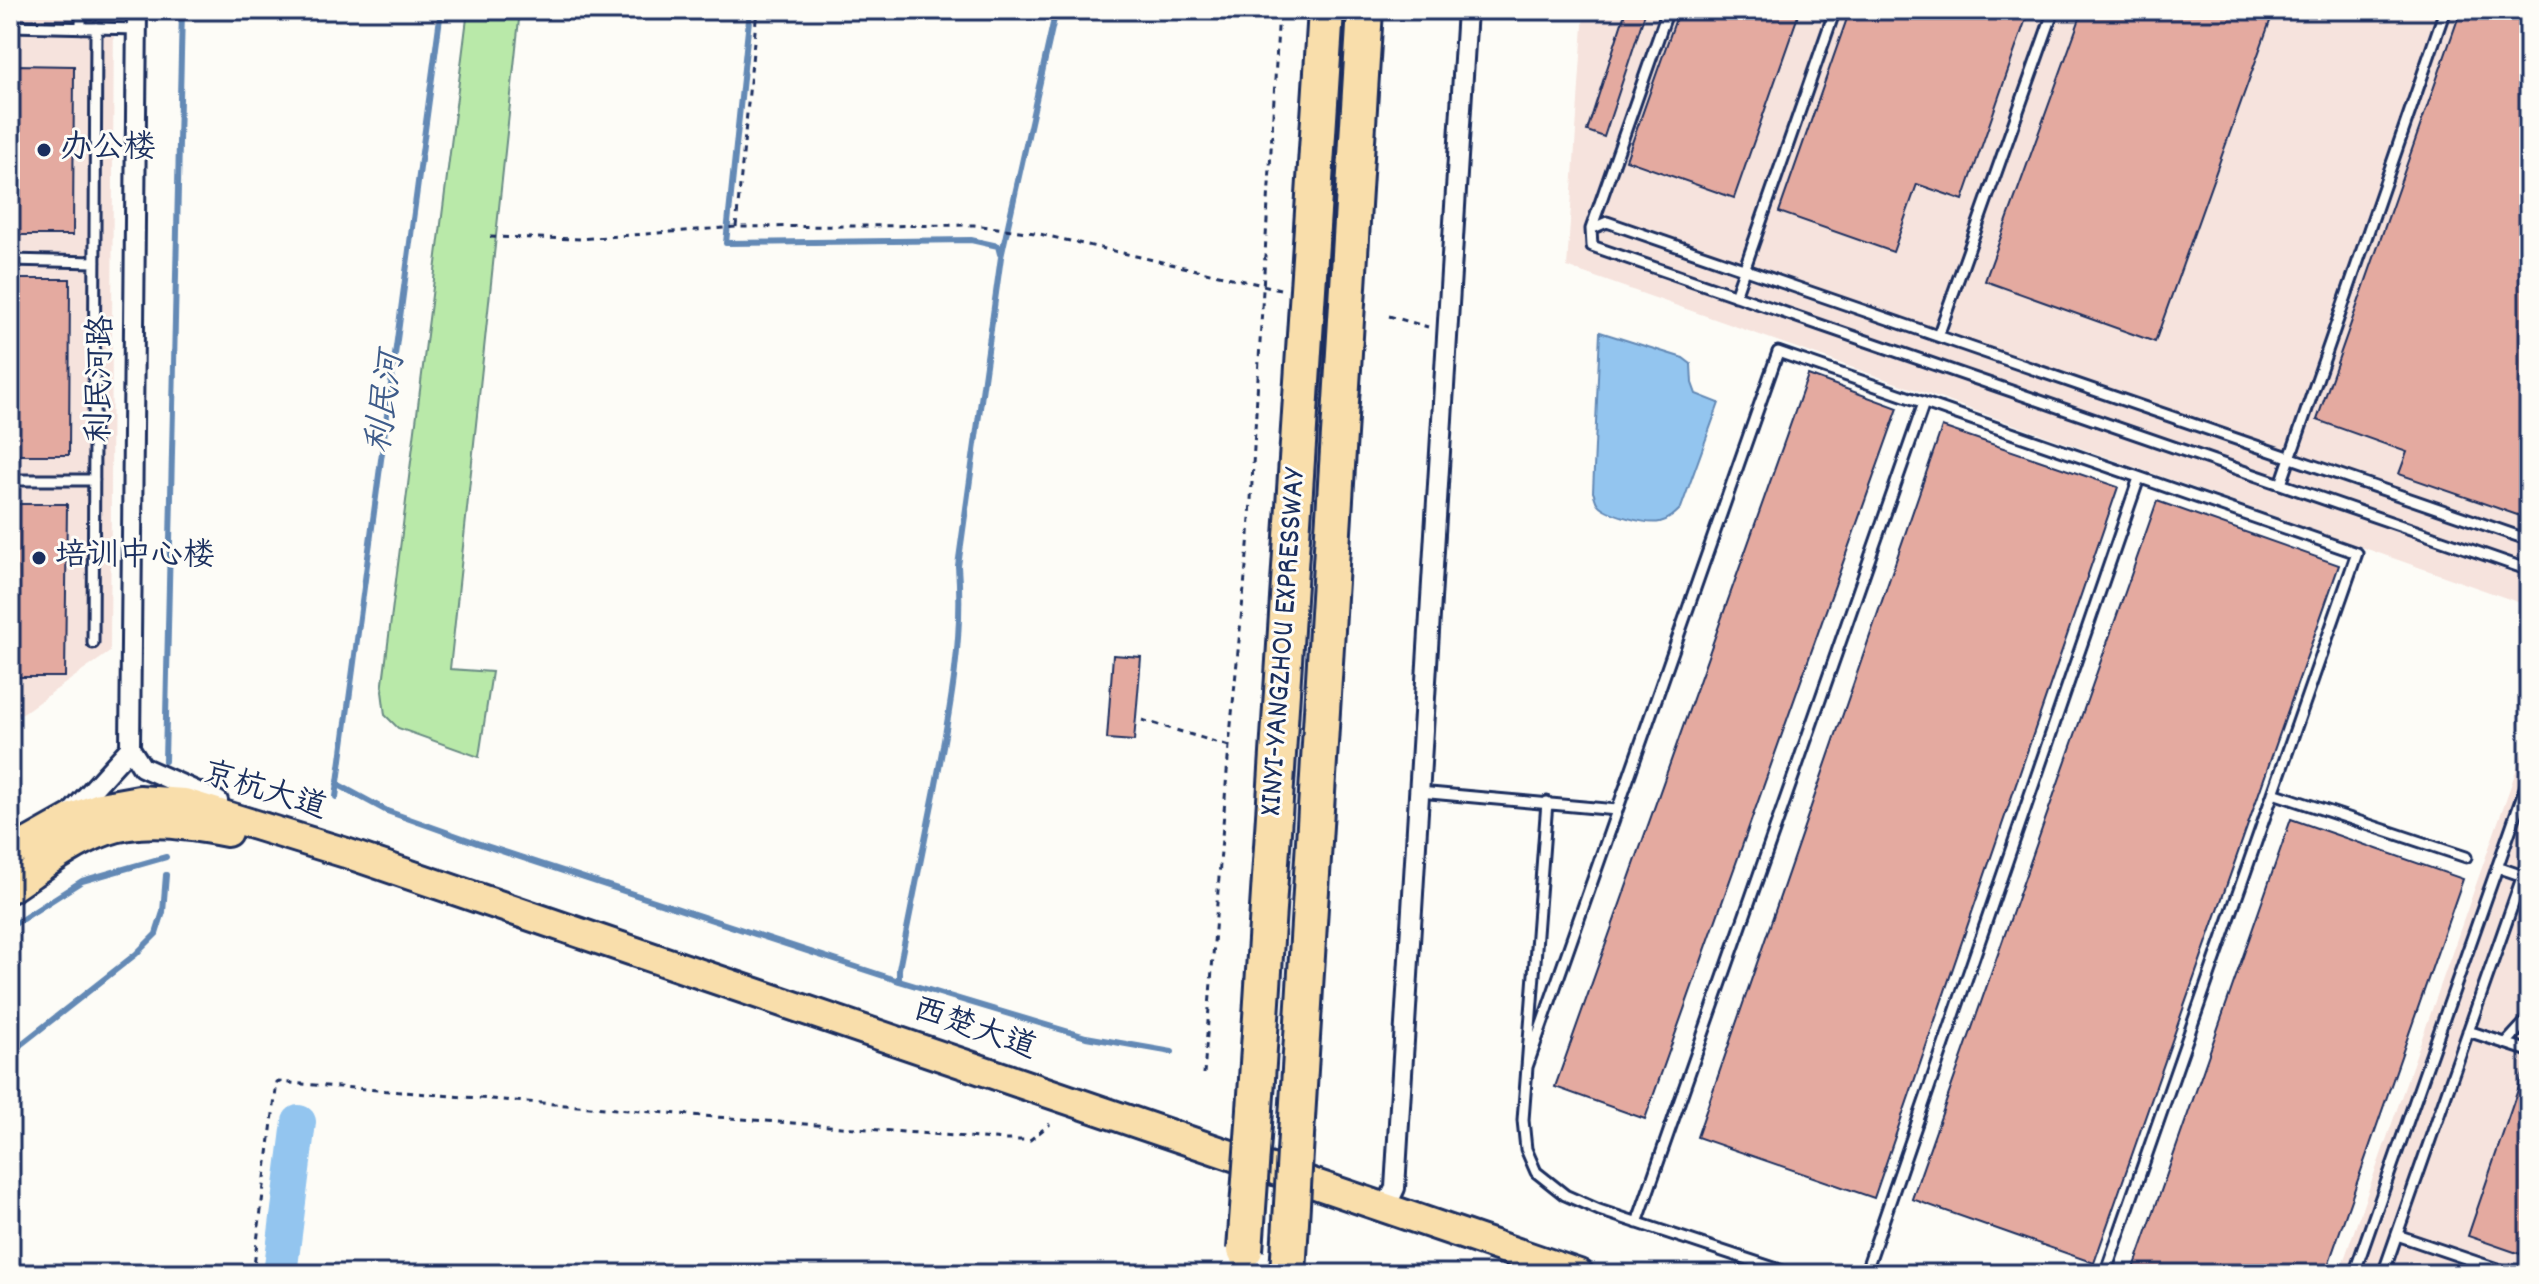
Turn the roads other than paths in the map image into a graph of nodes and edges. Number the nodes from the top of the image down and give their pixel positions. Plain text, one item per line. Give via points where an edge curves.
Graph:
1 (81, 10) edge
2 (1326, 10) edge
3 (1365, 10) edge
4 (1467, 10) edge
5 (1668, 10) edge
6 (1835, 10) edge
7 (2054, 10) edge
8 (2445, 10) edge
9 (137, 19) edge
10 (10, 26) edge
11 (81, 28) junction
12 (96, 28) junction
13 (1591, 229) junction
14 (10, 260) edge
15 (95, 262) junction
16 (1743, 269) junction
17 (1735, 296) junction
18 (1938, 336) junction
19 (1924, 403) junction
20 (2290, 458) junction
21 (2139, 478) junction
22 (10, 480) edge
23 (94, 480) junction
24 (2281, 484) junction
25 (2529, 540) edge
26 (2529, 570) edge
27 (93, 643) dead end
28 (130, 748) junction
29 (2529, 777) edge
30 (1419, 792) junction
31 (2273, 793) junction
32 (1547, 802) junction
33 (1617, 810) junction
34 (59, 825) junction
35 (10, 853) edge
36 (346, 853) junction
37 (2466, 857) dead end
38 (2529, 858) edge
39 (2497, 867) junction
40 (2526, 877) edge
41 (10, 888) edge
42 (2529, 1018) edge
43 (2468, 1031) junction
44 (2506, 1043) junction
45 (2526, 1050) dead end
46 (1527, 1067) junction
47 (1386, 1207) junction
48 (1637, 1223) junction
49 (2397, 1235) junction
50 (1245, 1262) edge
51 (1288, 1274) edge
52 (1579, 1274) edge
53 (1792, 1274) edge
54 (1865, 1274) edge
55 (2105, 1274) edge
56 (2354, 1274) edge
57 (2383, 1274) edge
58 (2512, 1274) edge

1 - 11 lane
2 - 50 highway, XINYI-YANGZHOU EXPRESSWAY, bridge
3 - 51 highway, XINYI-YANGZHOU EXPRESSWAY, bridge
4 - 30 street
5 - 13 lane
6 - 16 lane
7 - 18 lane
8 - 20 lane
9 - 12 lane
9 - 28 street, 利民河路
10 - 11 lane
11 - 12 lane
12 - 15 lane
13 - 16 lane via 1607,222
13 - 17 lane via 1592,246
14 - 15 lane
15 - 23 lane
16 - 17 lane
16 - 18 lane
17 - 24 lane
18 - 20 lane
19 - 21 lane
19 - 33 lane via 1778,352
19 - 48 lane
20 - 24 lane
20 - 25 lane
21 - 31 lane via 2357,553
21 - 54 lane
22 - 23 lane
23 - 27 lane
24 - 26 lane
28 - 34 street
28 - 36 street via 142,767 156,774
29 - 39 lane
30 - 32 lane
30 - 47 street via 1395,1188
31 - 37 lane
31 - 55 lane
32 - 33 lane
32 - 46 lane
33 - 46 lane
34 - 35 main road, 京杭大道
34 - 36 main road, 京杭大道 via 100,807 139,800 184,803
36 - 41 main road, 京杭大道 via 192,826 143,824 107,830
36 - 47 main road, 西楚大道
38 - 40 lane
39 - 40 lane
39 - 56 lane
40 - 43 lane
42 - 44 lane
43 - 44 lane
43 - 49 lane
44 - 45 lane
46 - 48 lane via 1523,1120 1526,1149 1536,1172 1565,1195
47 - 52 main road, 西楚大道
48 - 53 lane
49 - 57 lane
49 - 58 lane

